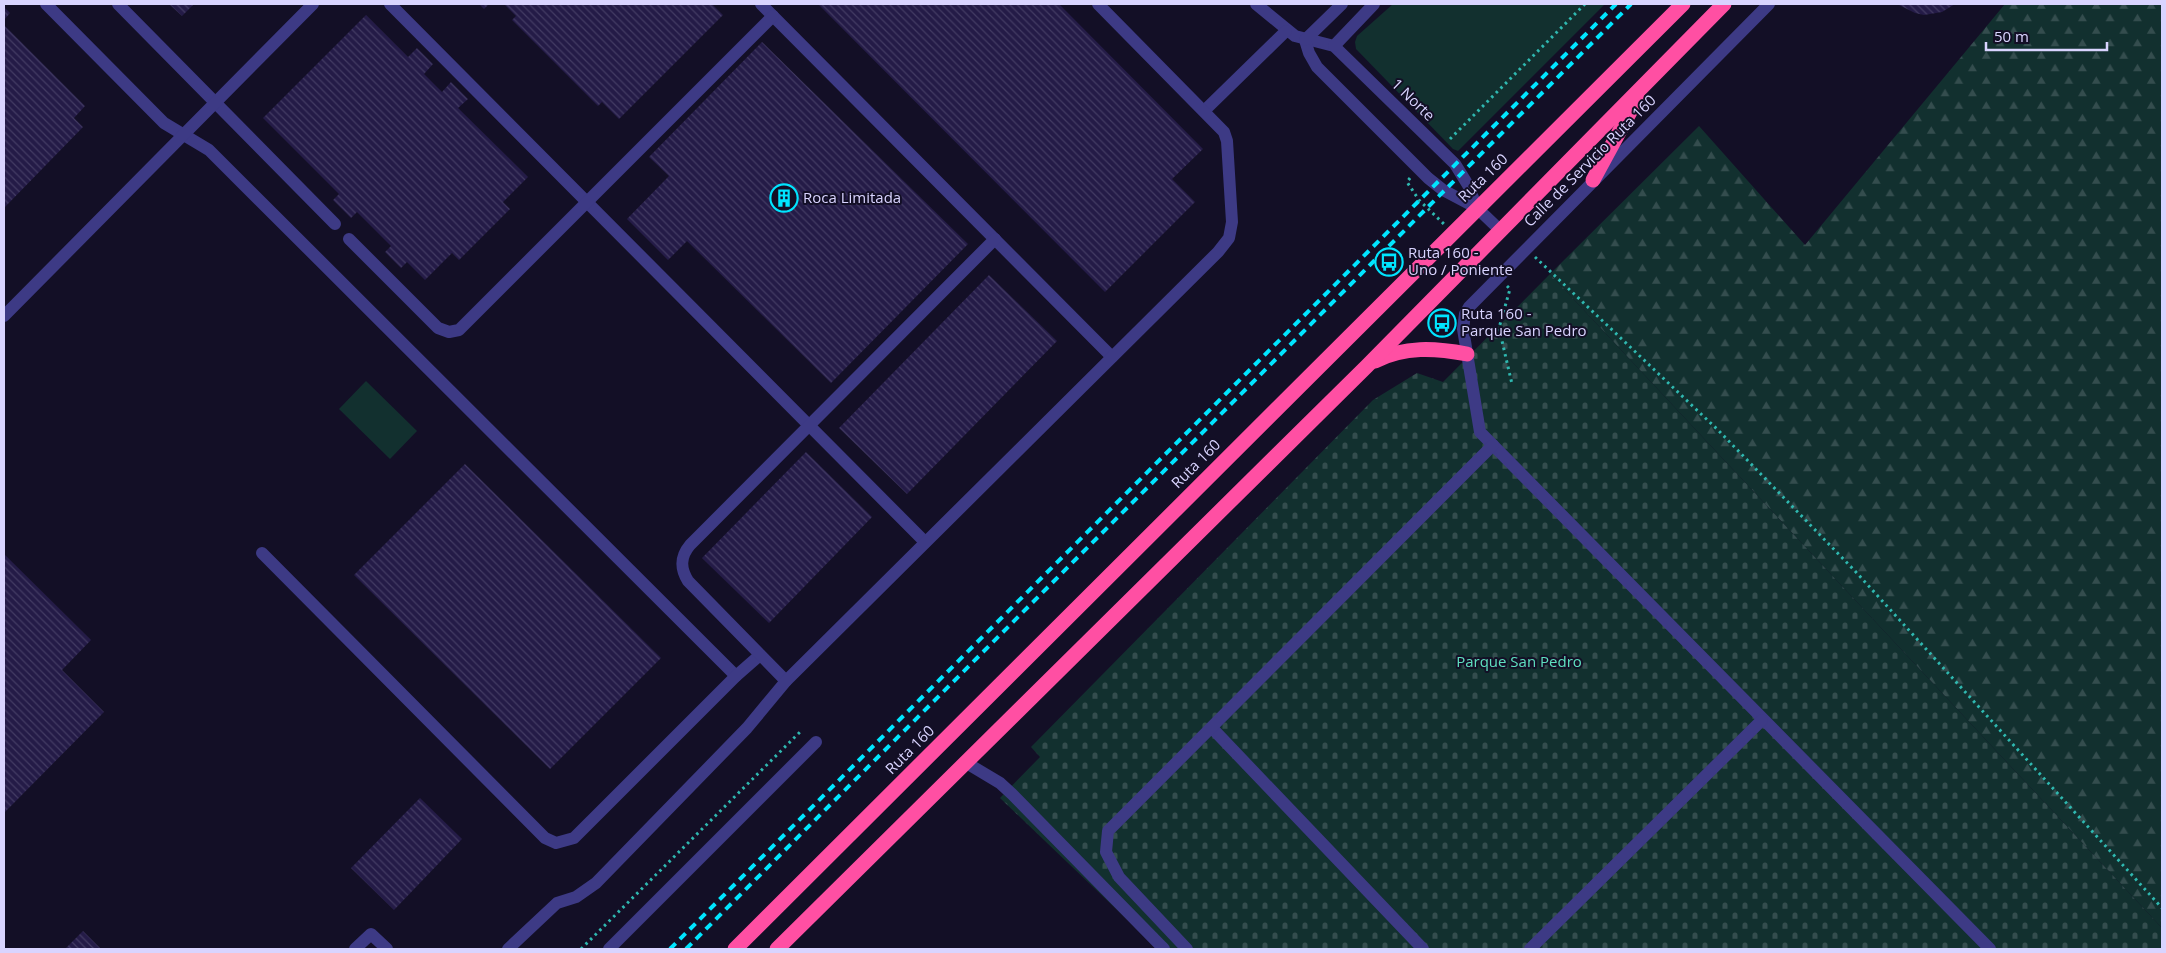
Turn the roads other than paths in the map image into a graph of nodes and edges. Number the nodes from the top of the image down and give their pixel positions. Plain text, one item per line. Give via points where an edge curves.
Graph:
1 (46, 4) edge
2 (118, 4) edge
3 (314, 4) edge
4 (390, 4) edge
5 (761, 4) edge
6 (1098, 4) edge
7 (1256, 4) edge
8 (1342, 4) edge
9 (1374, 4) edge
10 (1683, 4) edge
11 (1724, 4) edge
12 (1769, 4) edge
13 (773, 16) junction
14 (1286, 31) junction
15 (1305, 40) junction
16 (1334, 46) junction
17 (1646, 82) junction
18 (215, 103) junction
19 (1205, 110) junction
20 (184, 135) junction
21 (1593, 180) junction
22 (587, 202) junction
23 (1477, 208) junction
24 (335, 224) dead end
25 (1501, 231) junction
26 (349, 239) dead end
27 (994, 239) junction
28 (4, 316) edge
29 (1467, 354) junction
30 (1112, 357) junction
31 (1367, 366) junction
32 (808, 425) junction
33 (1494, 445) junction
34 (925, 542) junction
35 (262, 553) dead end
36 (760, 654) junction
37 (736, 676) junction
38 (786, 681) junction
39 (1762, 720) junction
40 (1212, 728) junction
41 (816, 742) dead end
42 (965, 762) junction
43 (355, 949) edge
44 (386, 949) edge
45 (508, 949) edge
46 (609, 949) edge
47 (735, 949) edge
48 (777, 949) edge
49 (1164, 949) edge
50 (1187, 949) edge
51 (1423, 949) edge
52 (1530, 949) edge
53 (1990, 949) edge

1 - 20 street via 164,123
2 - 18 street
3 - 18 street
4 - 22 street
5 - 13 street
6 - 19 street
7 - 14 street
8 - 15 street
9 - 16 street
10 - 23 highway, Ruta 160
11 - 17 highway
12 - 21 street, Calle de Servicio Ruta 160
13 - 22 street
13 - 27 street
14 - 15 street
14 - 19 street
15 - 16 street
15 - 23 street, 1 Norte via 1317,67 1420,169 1443,190
16 - 23 street, 1 Norte via 1461,172
17 - 21 highway
17 - 25 highway
18 - 20 street
18 - 24 street
19 - 30 street via 1220,126 1227,141 1232,222 1229,238
20 - 28 street
20 - 37 street via 209,150
21 - 29 street, Calle de Servicio Ruta 160 via 1468,307 1463,329
22 - 26 street via 454,332 438,328
22 - 32 street
23 - 25 street, 1 Norte
23 - 47 highway, Ruta 160
25 - 31 highway
27 - 30 street
27 - 32 street
29 - 31 highway via 1414,349 1387,356
29 - 33 street, Calle de Servicio Ruta 160 via 1480,432
30 - 34 street
31 - 42 highway
32 - 34 street
32 - 36 street via 690,545 682,560 688,581
33 - 39 street, Calle de Servicio Ruta 160
33 - 40 street
34 - 38 street
35 - 37 street via 544,838 556,843 574,838
36 - 37 street
36 - 38 street
38 - 45 street via 747,728 596,883 586,892 552,906
39 - 52 street
39 - 53 street, Calle de Servicio Ruta 160
40 - 50 street via 1108,831 1107,838 1106,852 1119,877
40 - 51 street
41 - 46 street
42 - 48 highway
42 - 49 street via 1012,794
43 - 44 street via 371,934

